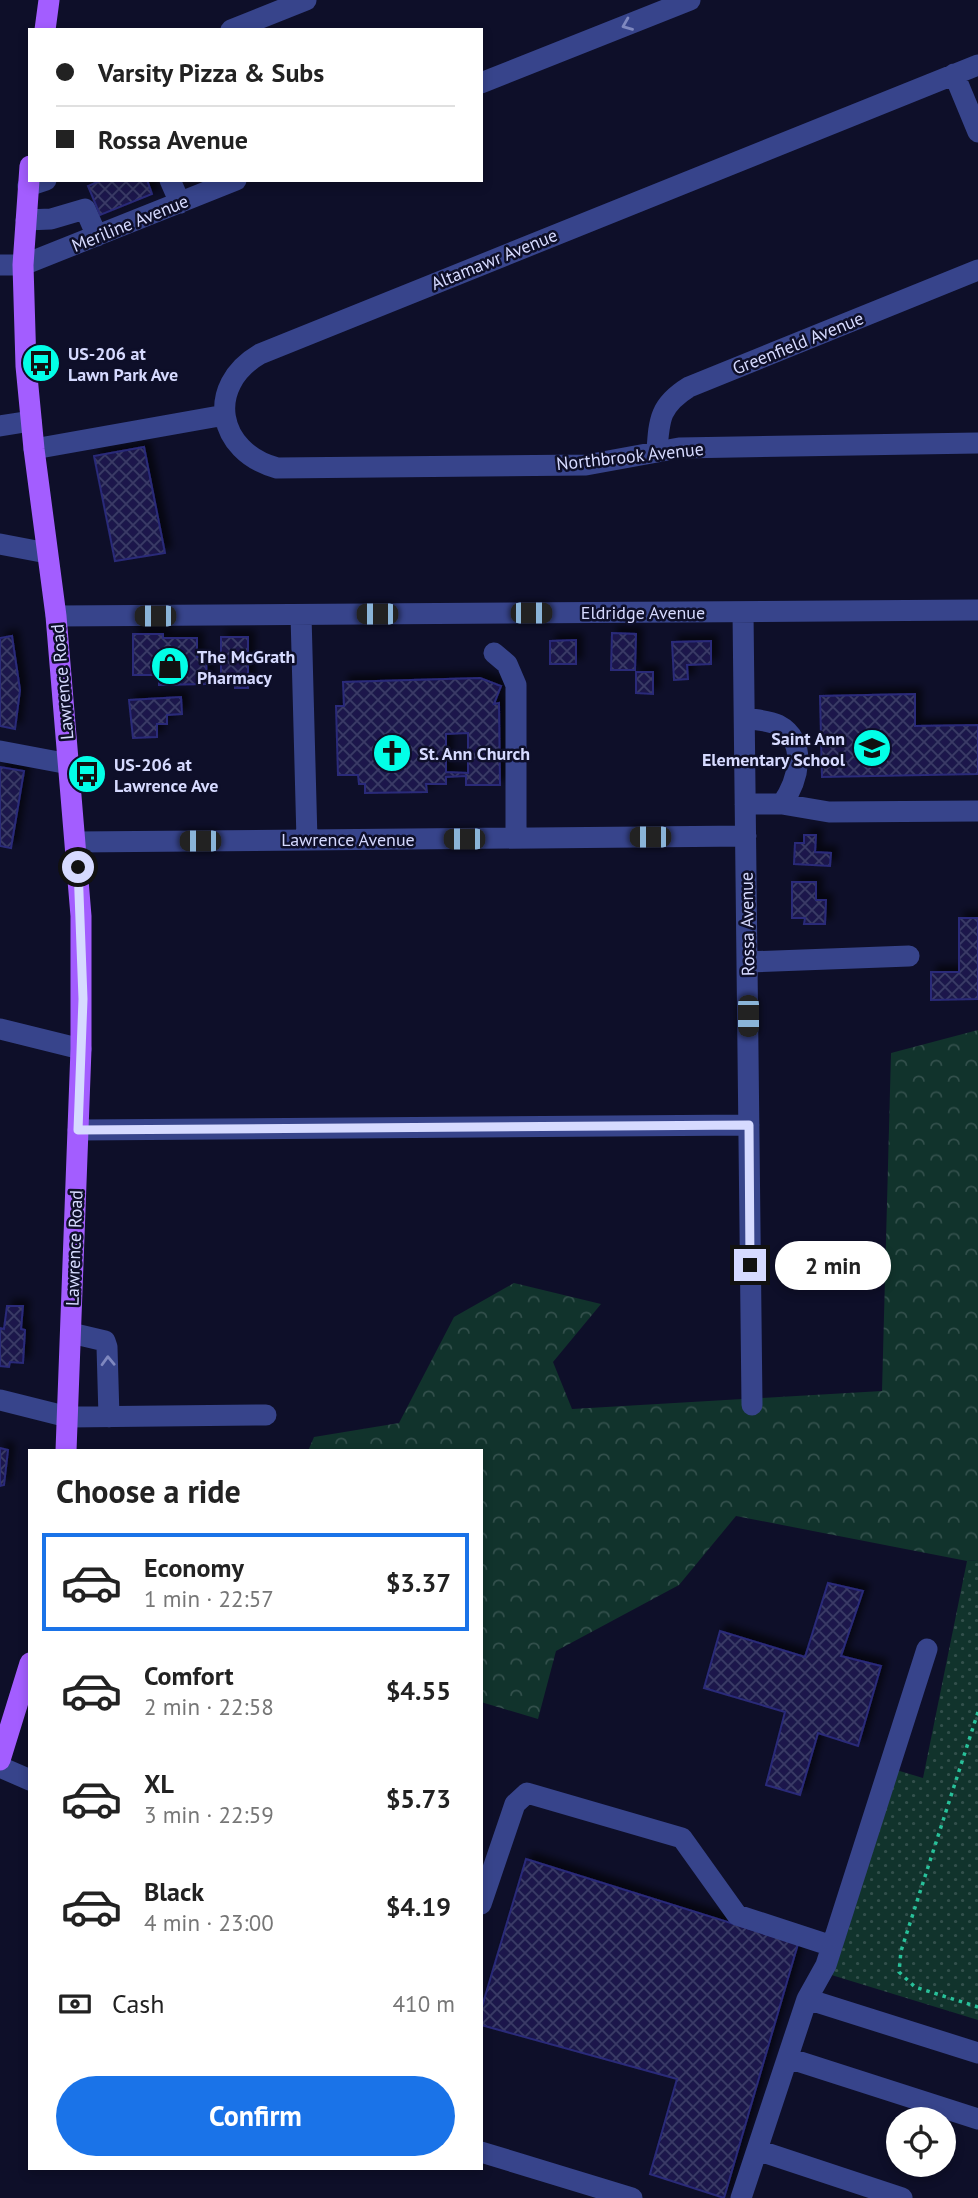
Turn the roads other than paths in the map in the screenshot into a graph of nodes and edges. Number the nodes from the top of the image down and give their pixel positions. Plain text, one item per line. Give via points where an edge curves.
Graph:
1 (49, 0) edge
2 (306, 0) edge
3 (690, 0) edge
4 (45, 28) edge
5 (236, 28) edge
6 (978, 65) edge
7 (954, 74) junction
8 (483, 82) edge
9 (978, 132) edge
10 (34, 182) edge
11 (171, 182) edge
12 (231, 182) edge
13 (180, 203) junction
14 (26, 220) junction
15 (97, 236) junction
16 (0, 265) edge
17 (23, 265) junction
18 (978, 271) edge
19 (225, 415) junction
20 (31, 421) junction
21 (0, 426) edge
22 (978, 443) edge
23 (34, 449) junction
24 (657, 451) junction
25 (0, 544) edge
26 (47, 553) junction
27 (978, 610) edge
28 (743, 611) junction
29 (301, 615) junction
30 (56, 616) junction
31 (494, 653) dead end
32 (745, 718) junction
33 (0, 751) edge
34 (69, 764) junction
35 (745, 804) junction
36 (782, 804) junction
37 (978, 811) edge
38 (746, 836) junction
39 (516, 838) junction
40 (307, 840) junction
41 (76, 842) junction
42 (909, 956) dead end
43 (747, 962) junction
44 (0, 1029) edge
45 (82, 1049) junction
46 (749, 1125) junction
47 (78, 1130) junction
48 (71, 1333) junction
49 (0, 1400) edge
50 (751, 1405) dead end
51 (266, 1415) dead end
52 (68, 1417) junction
53 (109, 1417) junction
54 (66, 1449) edge
55 (927, 1649) dead end
56 (28, 1669) edge
57 (0, 1760) edge
58 (0, 1768) edge
59 (28, 1779) edge
60 (483, 1898) edge
61 (832, 1947) junction
62 (807, 1999) junction
63 (978, 2053) edge
64 (788, 2058) junction
65 (978, 2119) edge
66 (757, 2150) junction
67 (483, 2153) edge
68 (632, 2198) edge
69 (741, 2198) edge
70 (902, 2198) edge

1 - 4 main road
2 - 5 street
3 -> 8 street
6 - 7 street, Altamawr Avenue
7 - 9 street
7 - 19 street, Altamawr Avenue via 260,354 239,370 230,385
10 - 14 main road, Lawrence Road
11 - 13 street
12 - 13 street, Meriline Avenue
13 - 15 street, Meriline Avenue
14 - 15 street via 51,219 85,209
14 - 17 main road, Lawrence Road
15 - 17 street, Meriline Avenue
16 - 17 street
17 - 20 main road, Lawrence Road
18 - 24 street, Greenfield Avenue via 689,387 664,408
19 - 23 street
19 - 24 street, Northbrook Avenue via 228,429 248,456 277,468 586,465
20 - 21 street
20 - 23 main road, Lawrence Road
22 - 24 street, Northbrook Avenue
23 - 26 main road, Lawrence Road
25 - 26 street
26 - 30 main road, Lawrence Road
27 - 28 street, Eldridge Avenue
28 - 29 street, Eldridge Avenue
28 - 32 street, Rossa Avenue
29 - 30 street, Eldridge Avenue
29 - 40 street
30 - 34 main road, Lawrence Road
31 - 39 street via 507,663 516,685
32 - 35 street, Rossa Avenue
32 - 36 street via 775,723 786,730 797,749 793,788
33 - 34 street
34 - 41 main road, Lawrence Road
35 - 36 street
35 - 38 street, Rossa Avenue
36 - 37 street via 829,812
38 - 39 street, Lawrence Avenue
38 - 43 street, Rossa Avenue
39 - 40 street, Lawrence Avenue
40 - 41 street, Lawrence Avenue
41 - 45 main road, Lawrence Road
42 - 43 street
43 - 46 street, Rossa Avenue
44 - 45 street
45 - 47 main road, Lawrence Road
46 - 47 street
46 - 50 street, Rossa Avenue
47 - 48 main road, Lawrence Road
48 - 52 main road, Lawrence Road
53 -> 48 street via 104,1341
49 - 52 street
51 - 53 street
52 - 53 street
52 - 54 main road, Lawrence Road
55 - 61 street
56 - 57 main road
58 - 59 street
60 - 61 street via 515,1804 527,1793 682,1838 737,1915
61 - 62 street
62 - 63 street
62 - 64 street
64 - 65 street
64 - 66 street
66 - 69 street
66 - 70 street
67 - 68 street

